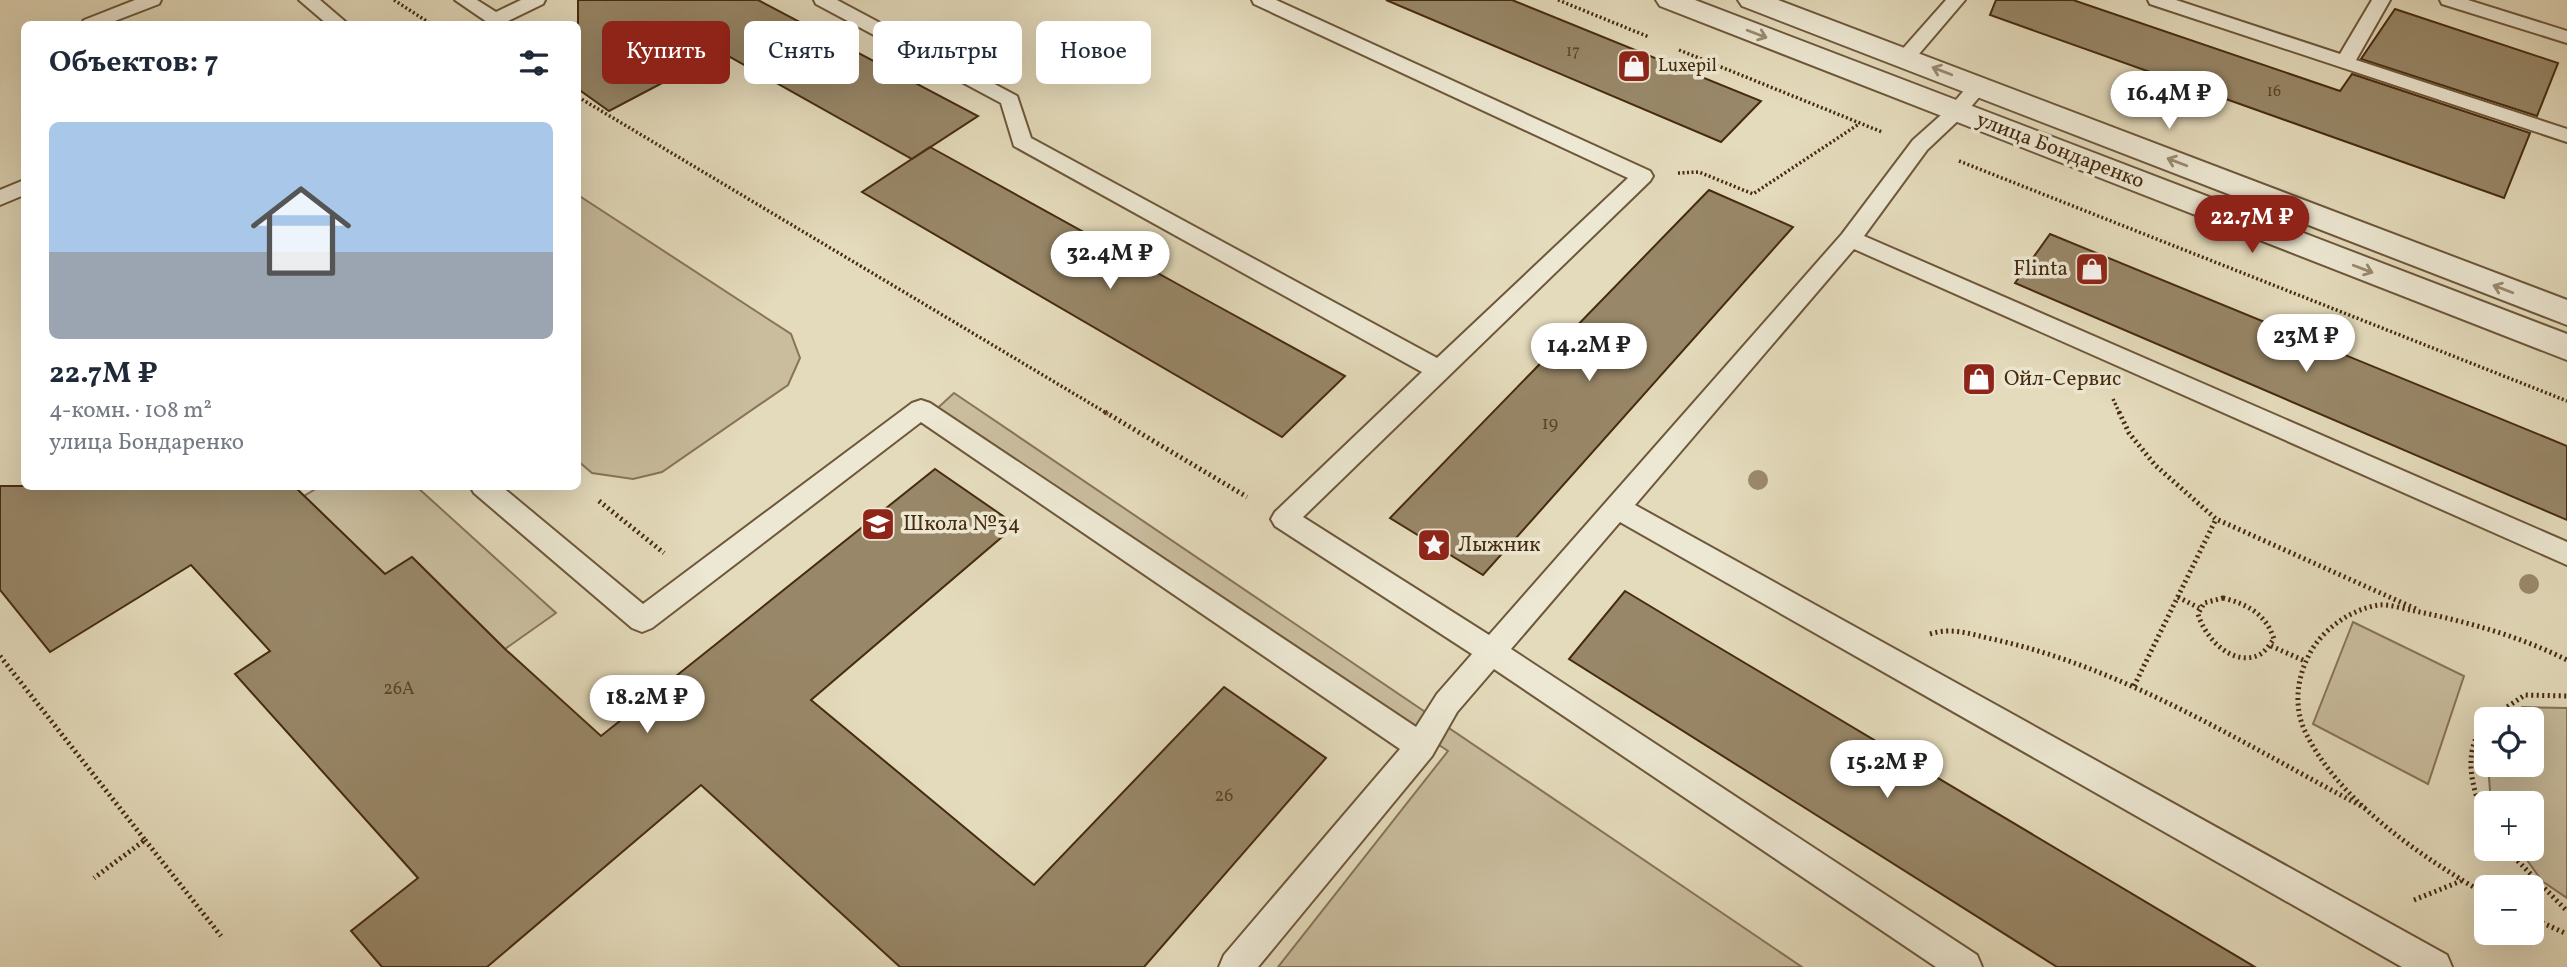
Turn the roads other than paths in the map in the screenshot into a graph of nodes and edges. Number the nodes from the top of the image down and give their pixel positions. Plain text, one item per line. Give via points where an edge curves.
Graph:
1 (152, 0) edge
2 (308, 0) edge
3 (464, 0) edge
4 (536, 0) edge
5 (823, 0) edge
6 (1261, 0) edge
7 (1670, 0) edge
8 (1752, 0) edge
9 (1956, 0) edge
10 (2157, 0) edge
11 (2381, 0) edge
12 (2449, 0) edge
13 (99, 21) edge
14 (334, 21) edge
15 (489, 21) edge
16 (492, 21) edge
17 (2567, 37) edge
18 (1906, 57) junction
19 (2345, 62) junction
20 (1979, 85) junction
21 (1957, 111) junction
22 (2567, 136) edge
23 (21, 188) edge
24 (0, 198) edge
25 (1850, 239) junction
26 (2567, 313) edge
27 (2567, 348) edge
28 (1441, 371) junction
29 (488, 490) edge
30 (1617, 508) junction
31 (2567, 554) edge
32 (1492, 652) junction
33 (1421, 747) junction
34 (1236, 967) edge
35 (1965, 967) edge
36 (2435, 967) edge

1 - 13 lane
2 - 14 lane
3 - 15 lane
4 - 16 lane
5 - 28 lane via 1010,100 1021,141
6 - 28 lane via 1642,176
7 -> 21 street, улица Бондаренко
8 - 18 street, улица Бондаренко
9 - 18 lane
10 - 19 lane
11 - 19 lane
12 - 17 lane
20 -> 18 street, улица Бондаренко
19 - 22 lane
20 - 21 lane
26 -> 20 street, улица Бондаренко
21 - 25 lane via 1920,145
21 -> 27 street, улица Бондаренко
23 - 24 lane
25 - 30 lane
25 - 31 lane
28 - 32 lane via 1284,519
29 - 33 lane via 642,621 922,409
30 - 32 lane
30 - 36 lane
32 - 33 lane via 1447,703
32 - 35 lane
33 - 34 lane

